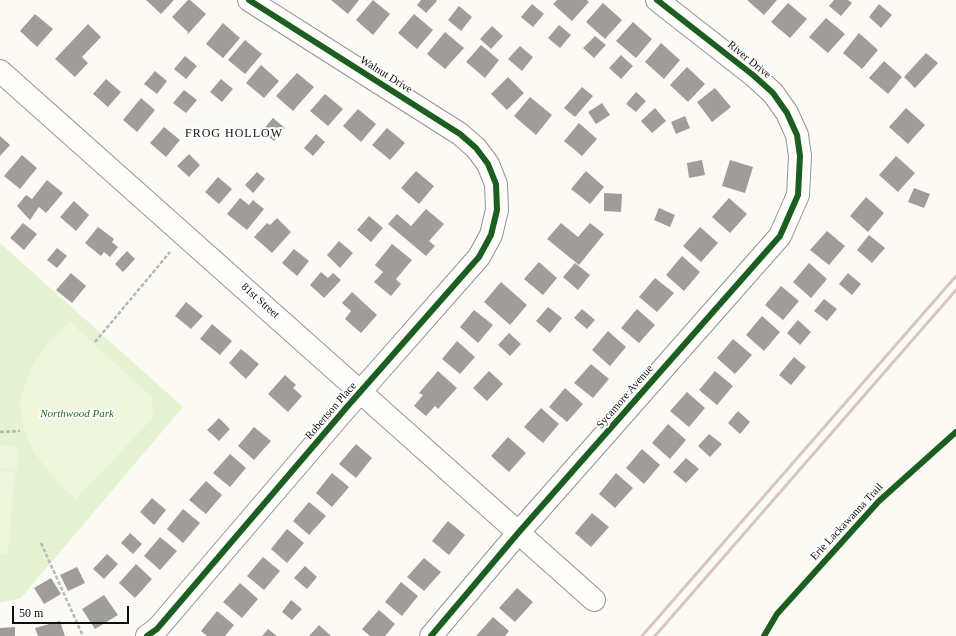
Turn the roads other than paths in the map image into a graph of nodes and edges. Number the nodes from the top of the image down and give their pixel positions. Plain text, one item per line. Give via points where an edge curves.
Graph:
1 (249, 0) edge
2 (657, 0) edge
3 (0, 71) edge
4 (800, 156) joint
5 (496, 184) joint
6 (361, 391) junction
7 (519, 532) junction
8 (594, 600) dead end
9 (147, 636) edge
10 (431, 636) edge

1 - 5 street, Walnut Drive via 460,134 476,148 488,164
2 - 4 street, River Drive via 773,93 787,113 797,135
3 - 6 street, 81st Street
4 - 7 street, Sycamore Avenue via 798,195 780,236
5 - 6 street, Robertson Place via 497,210 491,235 479,257
6 - 7 street, 81st Street
6 - 9 street, Robertson Place via 157,630
7 - 8 street, 81st Street
7 - 10 street, Sycamore Avenue

